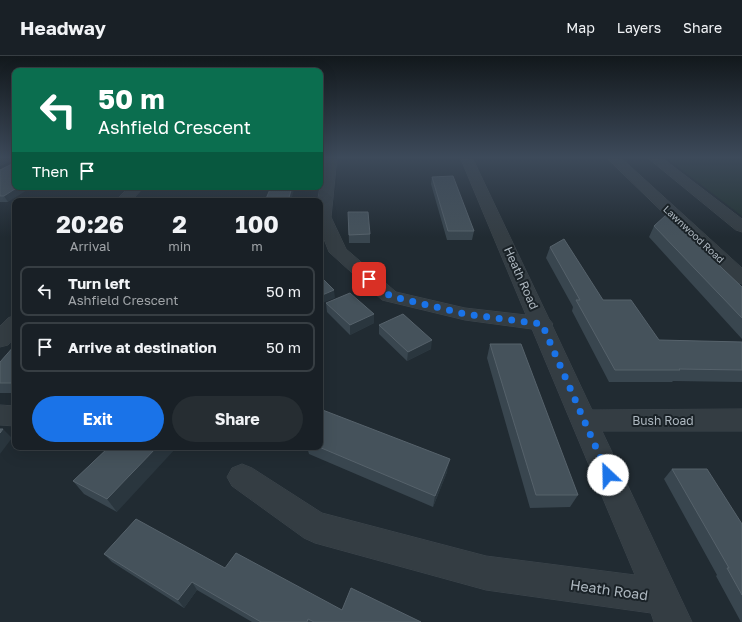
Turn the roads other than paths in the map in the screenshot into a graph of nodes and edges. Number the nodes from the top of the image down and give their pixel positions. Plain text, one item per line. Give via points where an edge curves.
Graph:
1 (327, 183) edge
2 (478, 183) edge
3 (640, 183) edge
4 (687, 183) edge
5 (134, 190) edge
6 (126, 198) edge
7 (323, 217) edge
8 (323, 217) edge
9 (742, 227) edge
10 (742, 278) edge
11 (542, 324) junction
12 (12, 326) edge
13 (0, 340) edge
14 (0, 414) edge
15 (12, 416) edge
16 (742, 420) edge
17 (584, 421) junction
18 (242, 477) dead end
19 (667, 610) edge

1 - 8 street
2 - 11 street, Heath Road
3 - 10 street, Lawnwood Road
4 - 9 street
5 - 6 street
7 - 11 street via 338,252 390,296 465,314
11 - 17 street, Heath Road
12 - 13 street
14 - 15 street
16 - 17 street, Bush Road
17 - 19 street, Heath Road
18 - 19 street, Heath Road via 315,527 486,573

